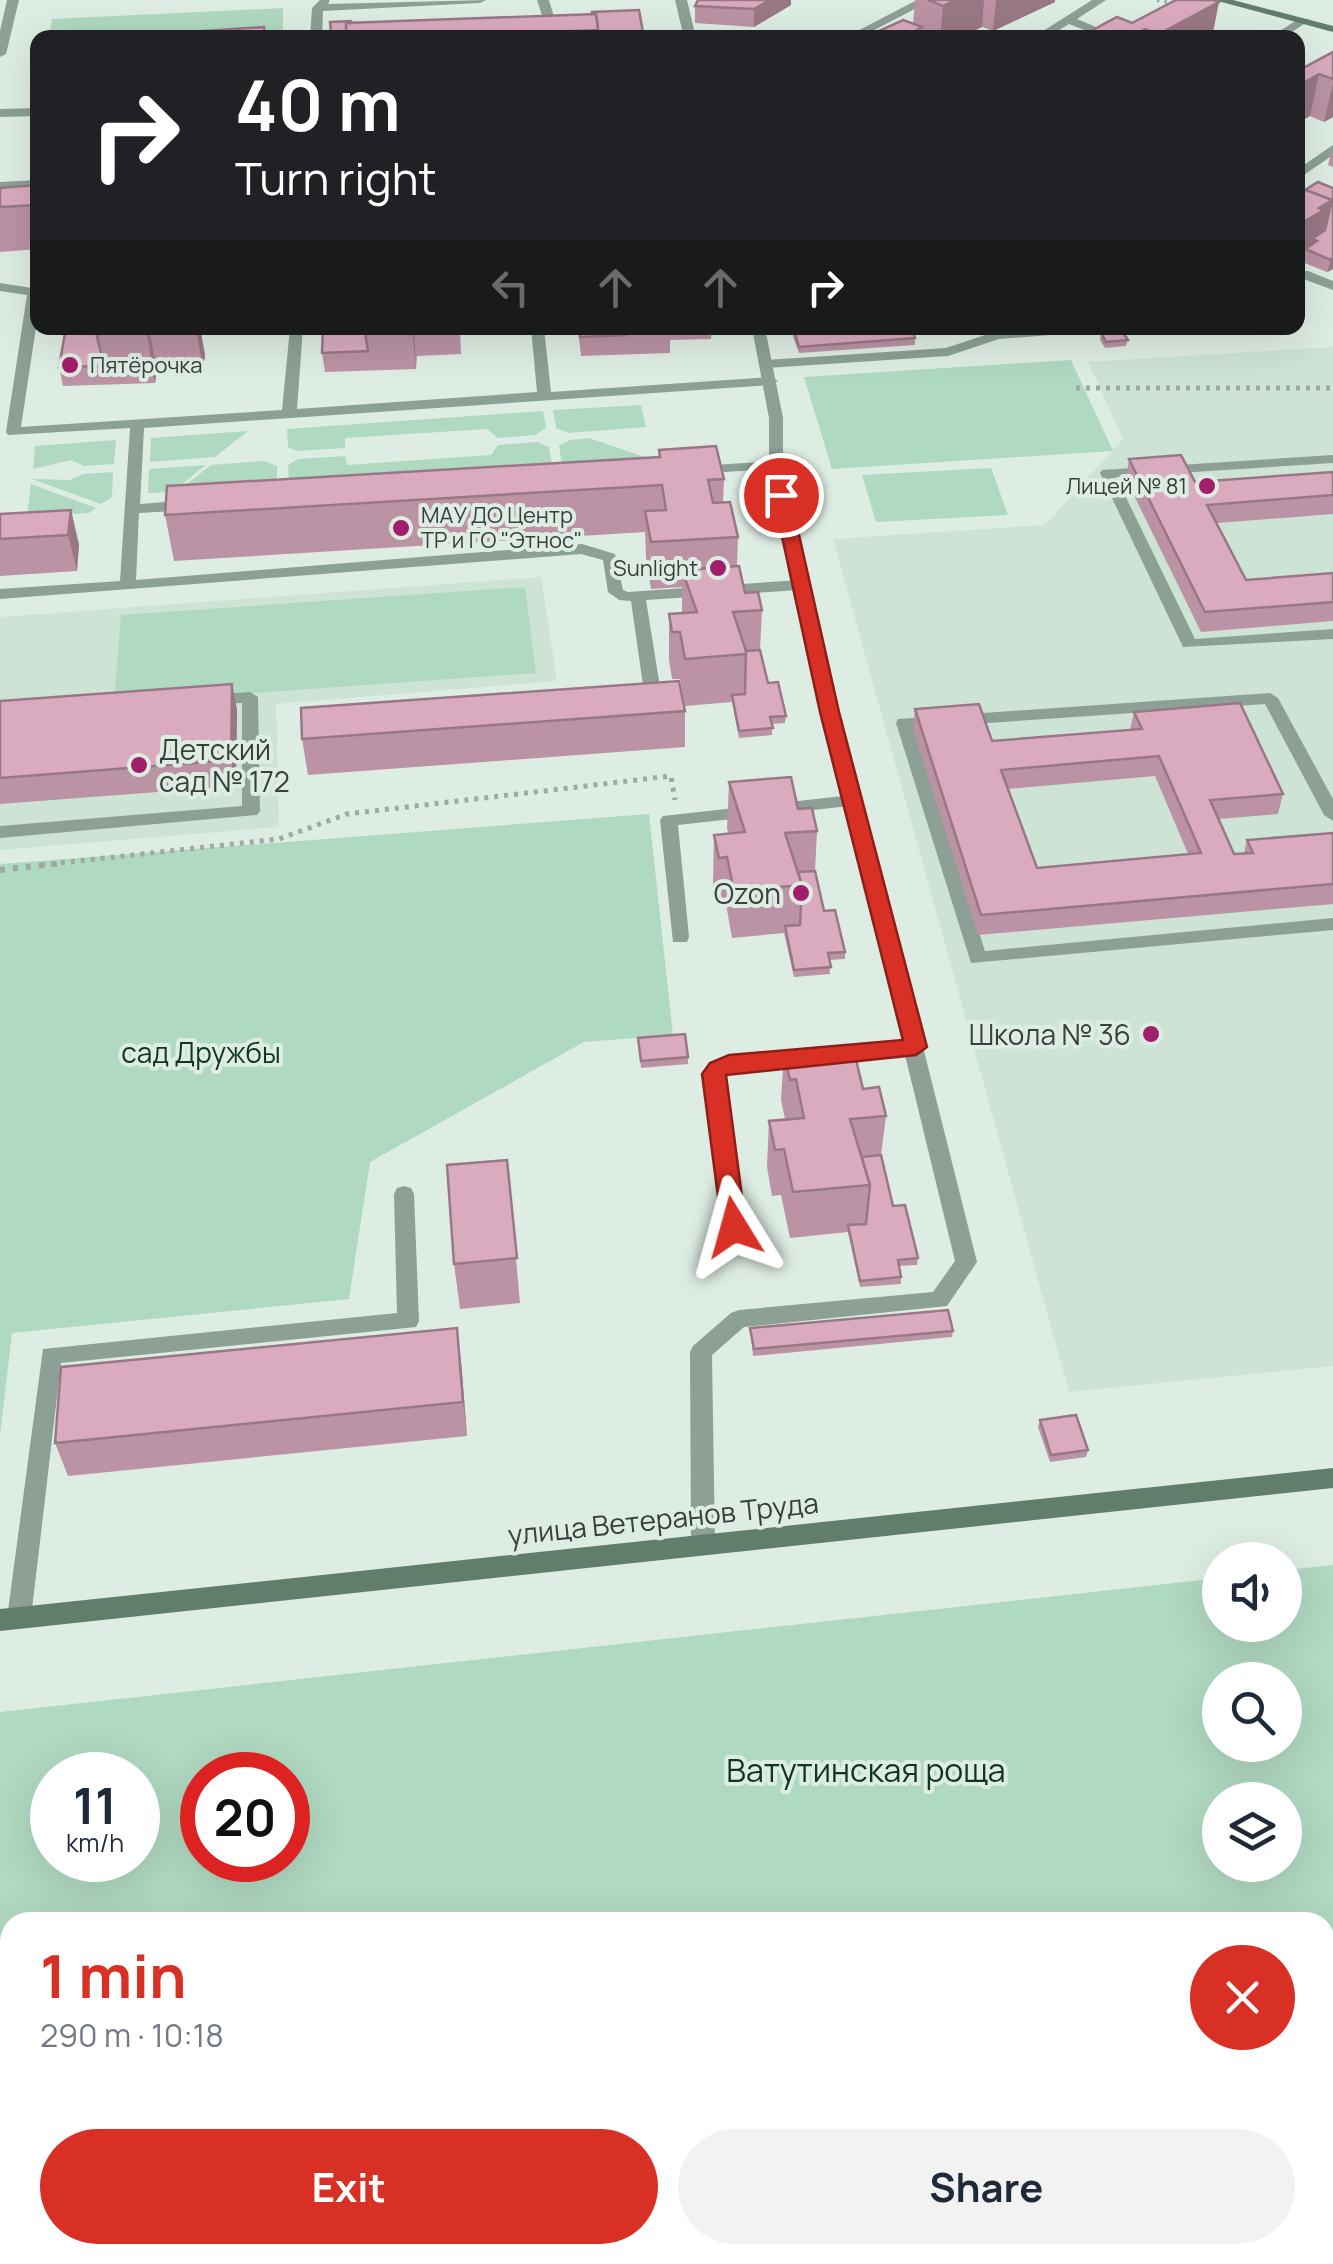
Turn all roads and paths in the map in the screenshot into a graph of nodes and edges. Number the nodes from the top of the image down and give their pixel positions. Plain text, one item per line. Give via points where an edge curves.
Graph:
1 (13, 0) edge
2 (480, 0) edge
3 (542, 0) edge
4 (681, 0) edge
5 (926, 0) edge
6 (1100, 0) edge
7 (1220, 0) edge
8 (322, 4) edge
9 (1068, 20) junction
10 (1304, 20) junction
11 (1333, 29) edge
12 (317, 30) edge
13 (532, 30) edge
14 (688, 30) edge
15 (865, 30) edge
16 (1050, 30) edge
17 (1095, 30) edge
18 (1287, 30) edge
19 (0, 54) edge
20 (30, 112) edge
21 (0, 113) edge
22 (1333, 149) edge
23 (1305, 171) edge
24 (1305, 178) edge
25 (1315, 182) edge
26 (30, 184) edge
27 (0, 186) edge
28 (1305, 275) edge
29 (1333, 286) edge
30 (0, 287) edge
31 (30, 291) edge
32 (30, 335) edge
33 (295, 335) edge
34 (538, 335) edge
35 (760, 335) edge
36 (997, 335) edge
37 (769, 372) junction
38 (1076, 388) dead end
39 (1333, 388) edge
40 (545, 396) junction
41 (288, 414) junction
42 (136, 424) junction
43 (7, 433) edge
44 (1333, 458) edge
45 (776, 465) junction
46 (678, 472) edge
47 (210, 504) edge
48 (132, 509) junction
49 (128, 585) junction
50 (798, 585) junction
51 (0, 594) edge
52 (638, 596) junction
53 (1333, 634) edge
54 (616, 698) edge
55 (192, 701) edge
56 (1333, 772) edge
57 (1310, 774) junction
58 (852, 801) junction
59 (678, 815) junction
60 (1333, 816) edge
61 (0, 832) edge
62 (0, 870) edge
63 (1333, 924) edge
64 (680, 936) dead end
65 (916, 1047) junction
66 (404, 1194) dead end
67 (734, 1227) dead end
68 (1333, 1478) edge
69 (704, 1544) junction
70 (10, 1619) edge

1 - 19 street
2 - 8 street
3 - 13 street via 551,26
4 - 14 street
5 - 15 street
6 - 9 street
7 - 10 main road
8 - 12 street
9 - 16 street
9 - 17 street
10 - 11 main road
10 - 18 street
20 - 21 street
22 - 23 street
24 - 25 street
26 - 27 street
28 - 29 street
30 - 31 street
32 - 43 street
33 - 41 street
34 - 40 street
35 - 37 street
36 - 37 street via 948,352
37 - 40 street
37 - 45 street
38 - 39 path
40 - 41 street
41 - 42 street
42 - 43 street
42 - 48 street
44 - 53 street via 1106,473 1189,644
45 - 46 street
45 - 50 street
47 - 48 street
48 - 49 street
49 - 51 street
49 - 52 street via 582,550 610,558 616,592
50 - 52 street
50 - 58 street
52 - 54 street via 652,687
55 - 61 street via 250,697 251,811
56 - 57 street
57 - 60 street
57 - 63 street via 1270,698 904,723 978,958
58 - 59 street
58 - 65 street
59 - 62 path via 671,776 347,814 278,839
59 - 64 street via 668,828
65 - 67 street via 718,1069 713,1074
65 - 69 street via 966,1262 939,1300 739,1320 701,1352
66 - 70 street via 408,1321 51,1355
68 - 69 main road, улица Ветеранов Труда
69 - 70 main road, улица Ветеранов Труда

